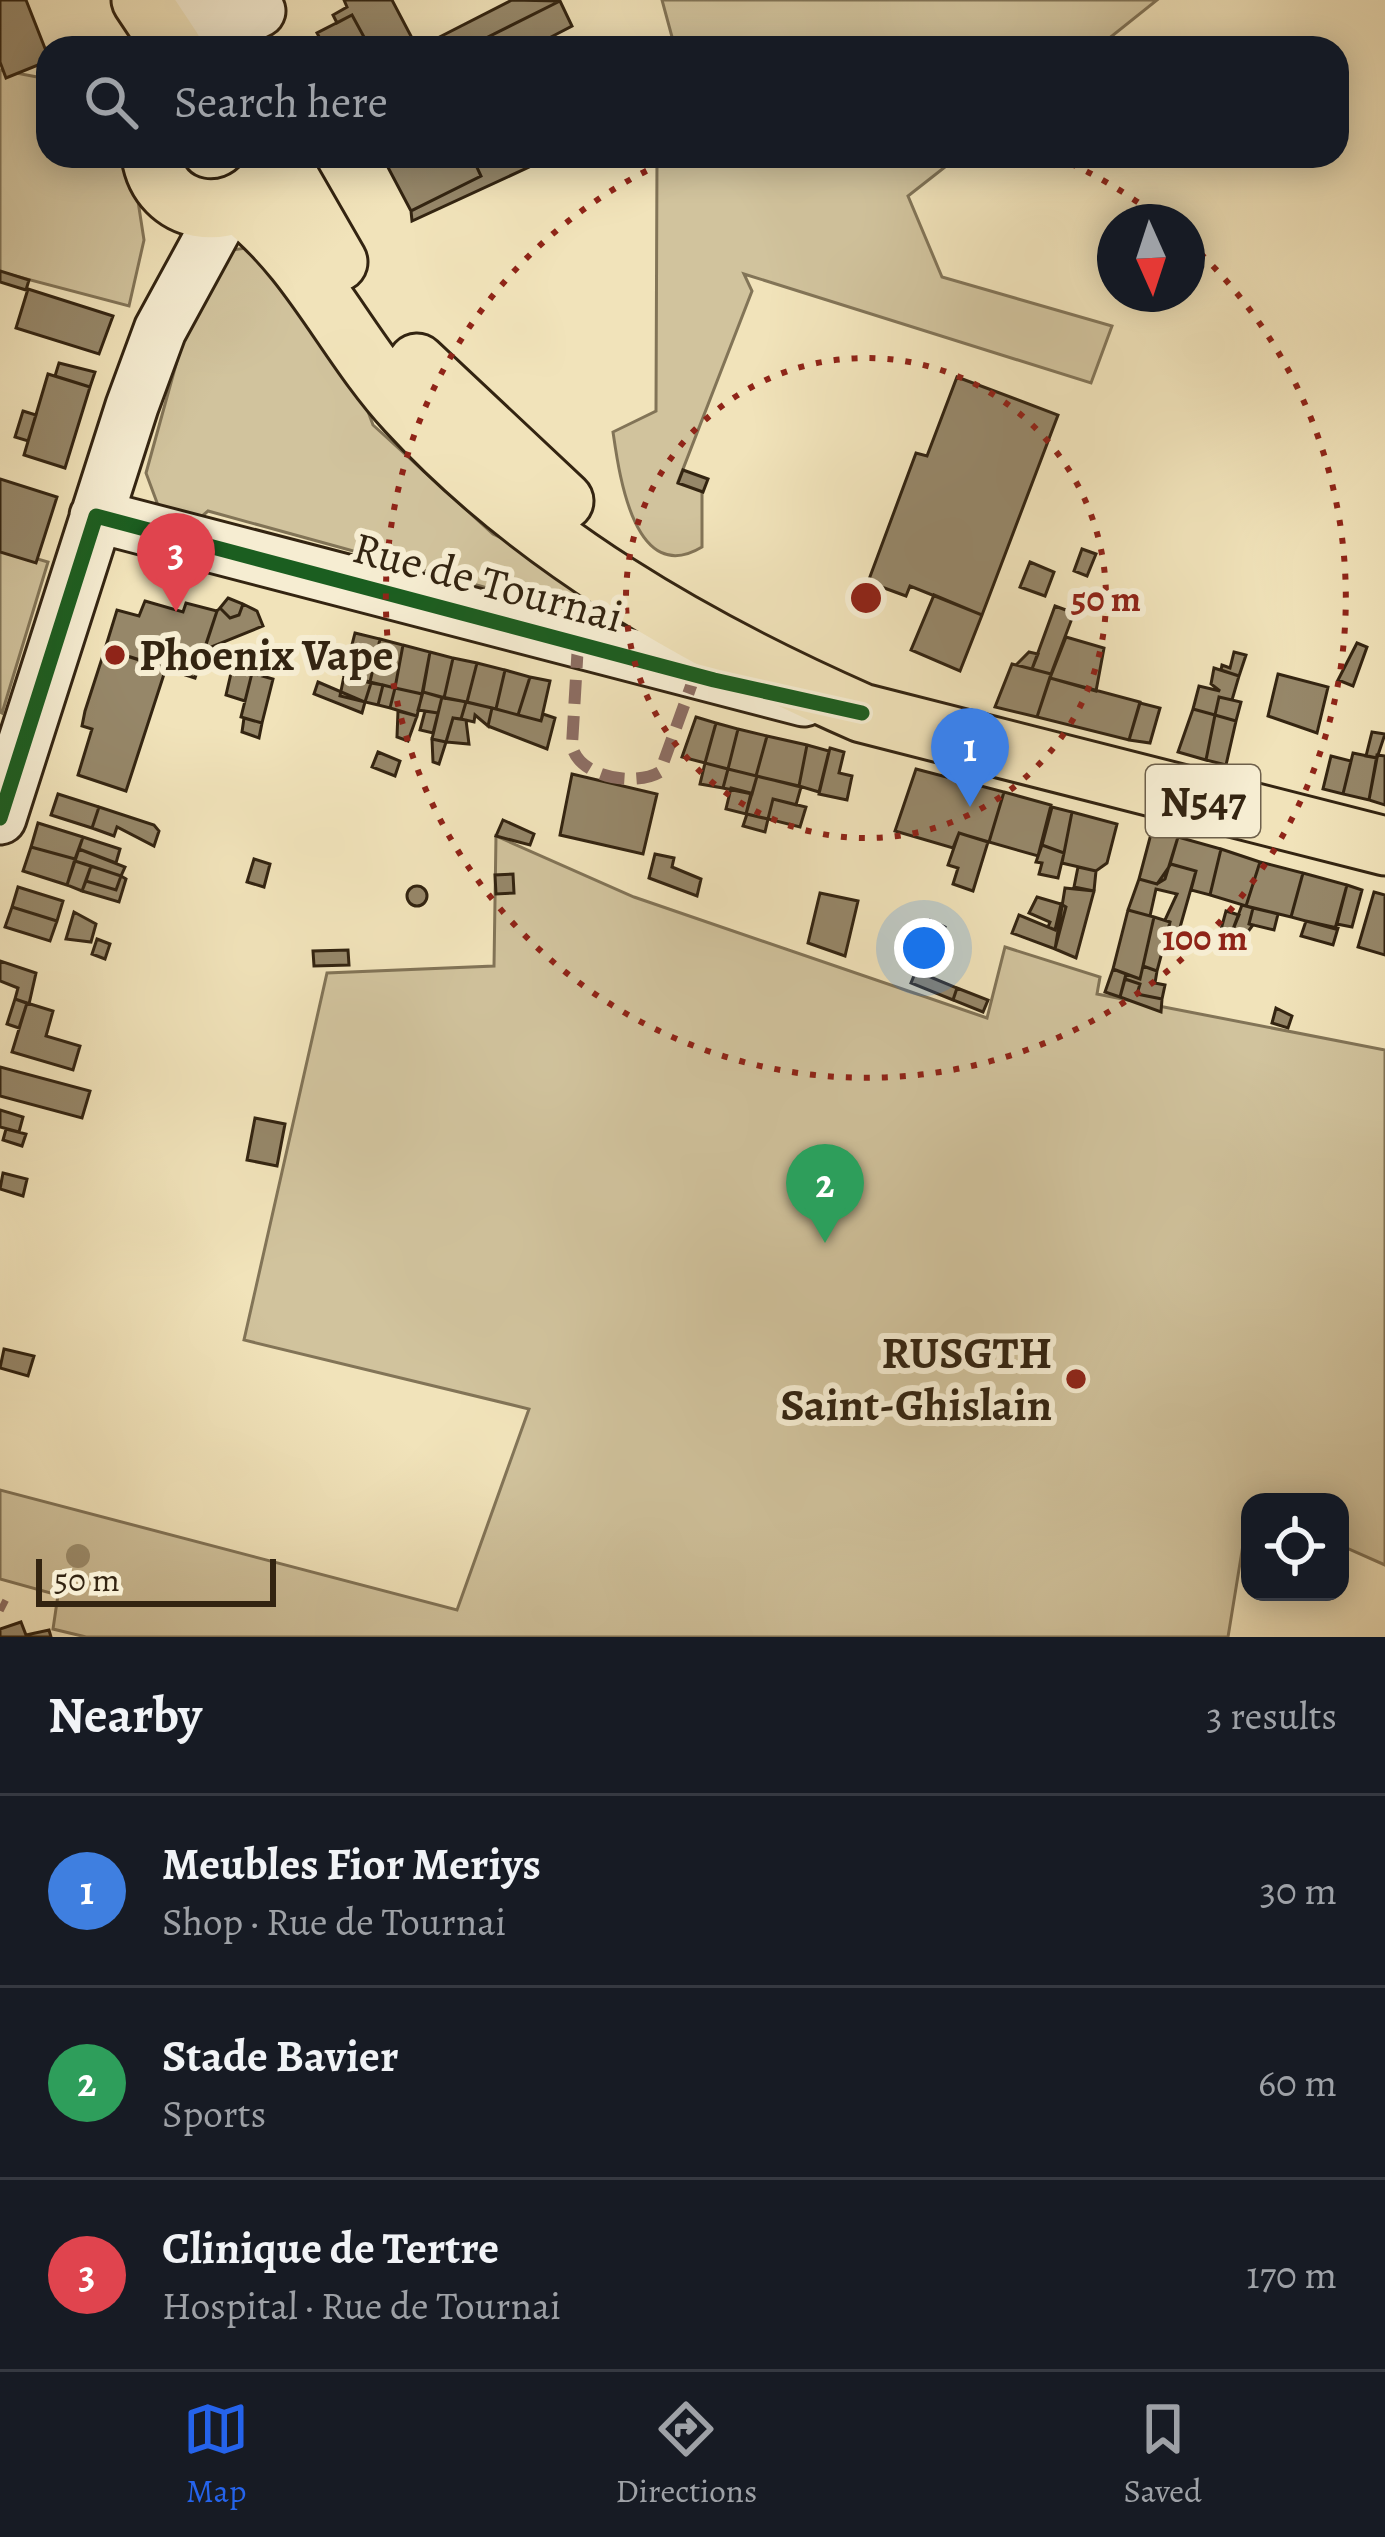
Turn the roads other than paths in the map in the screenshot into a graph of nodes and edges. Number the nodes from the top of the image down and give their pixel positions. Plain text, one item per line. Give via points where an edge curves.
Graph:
1 (139, 0) edge
2 (190, 0) edge
3 (260, 21) edge
4 (145, 36) edge
5 (164, 36) edge
6 (155, 168) edge
7 (272, 168) edge
8 (282, 168) edge
9 (233, 207) junction
10 (160, 330) junction
11 (96, 516) junction
12 (862, 712) junction
13 (1022, 752) junction
14 (0, 818) edge
15 (1385, 846) edge

1 - 4 main road
1 - 5 main road
2 - 3 street via 226,18
6 - 9 main road via 186,205
6 - 10 street via 170,214 172,259
7 - 9 main road via 266,183
8 - 13 main road, Rue de Tournai / N547 via 306,214 434,384 575,512 759,632 983,725
9 - 10 street
9 - 12 main road, Rue de Tournai / N547 via 289,249 406,410 542,532 664,612
10 - 11 street
11 - 12 street, Rue de Tournai
11 - 14 street
12 - 13 main road, Rue de Tournai / N547
13 - 15 main road, Rue de Tournai / N547

